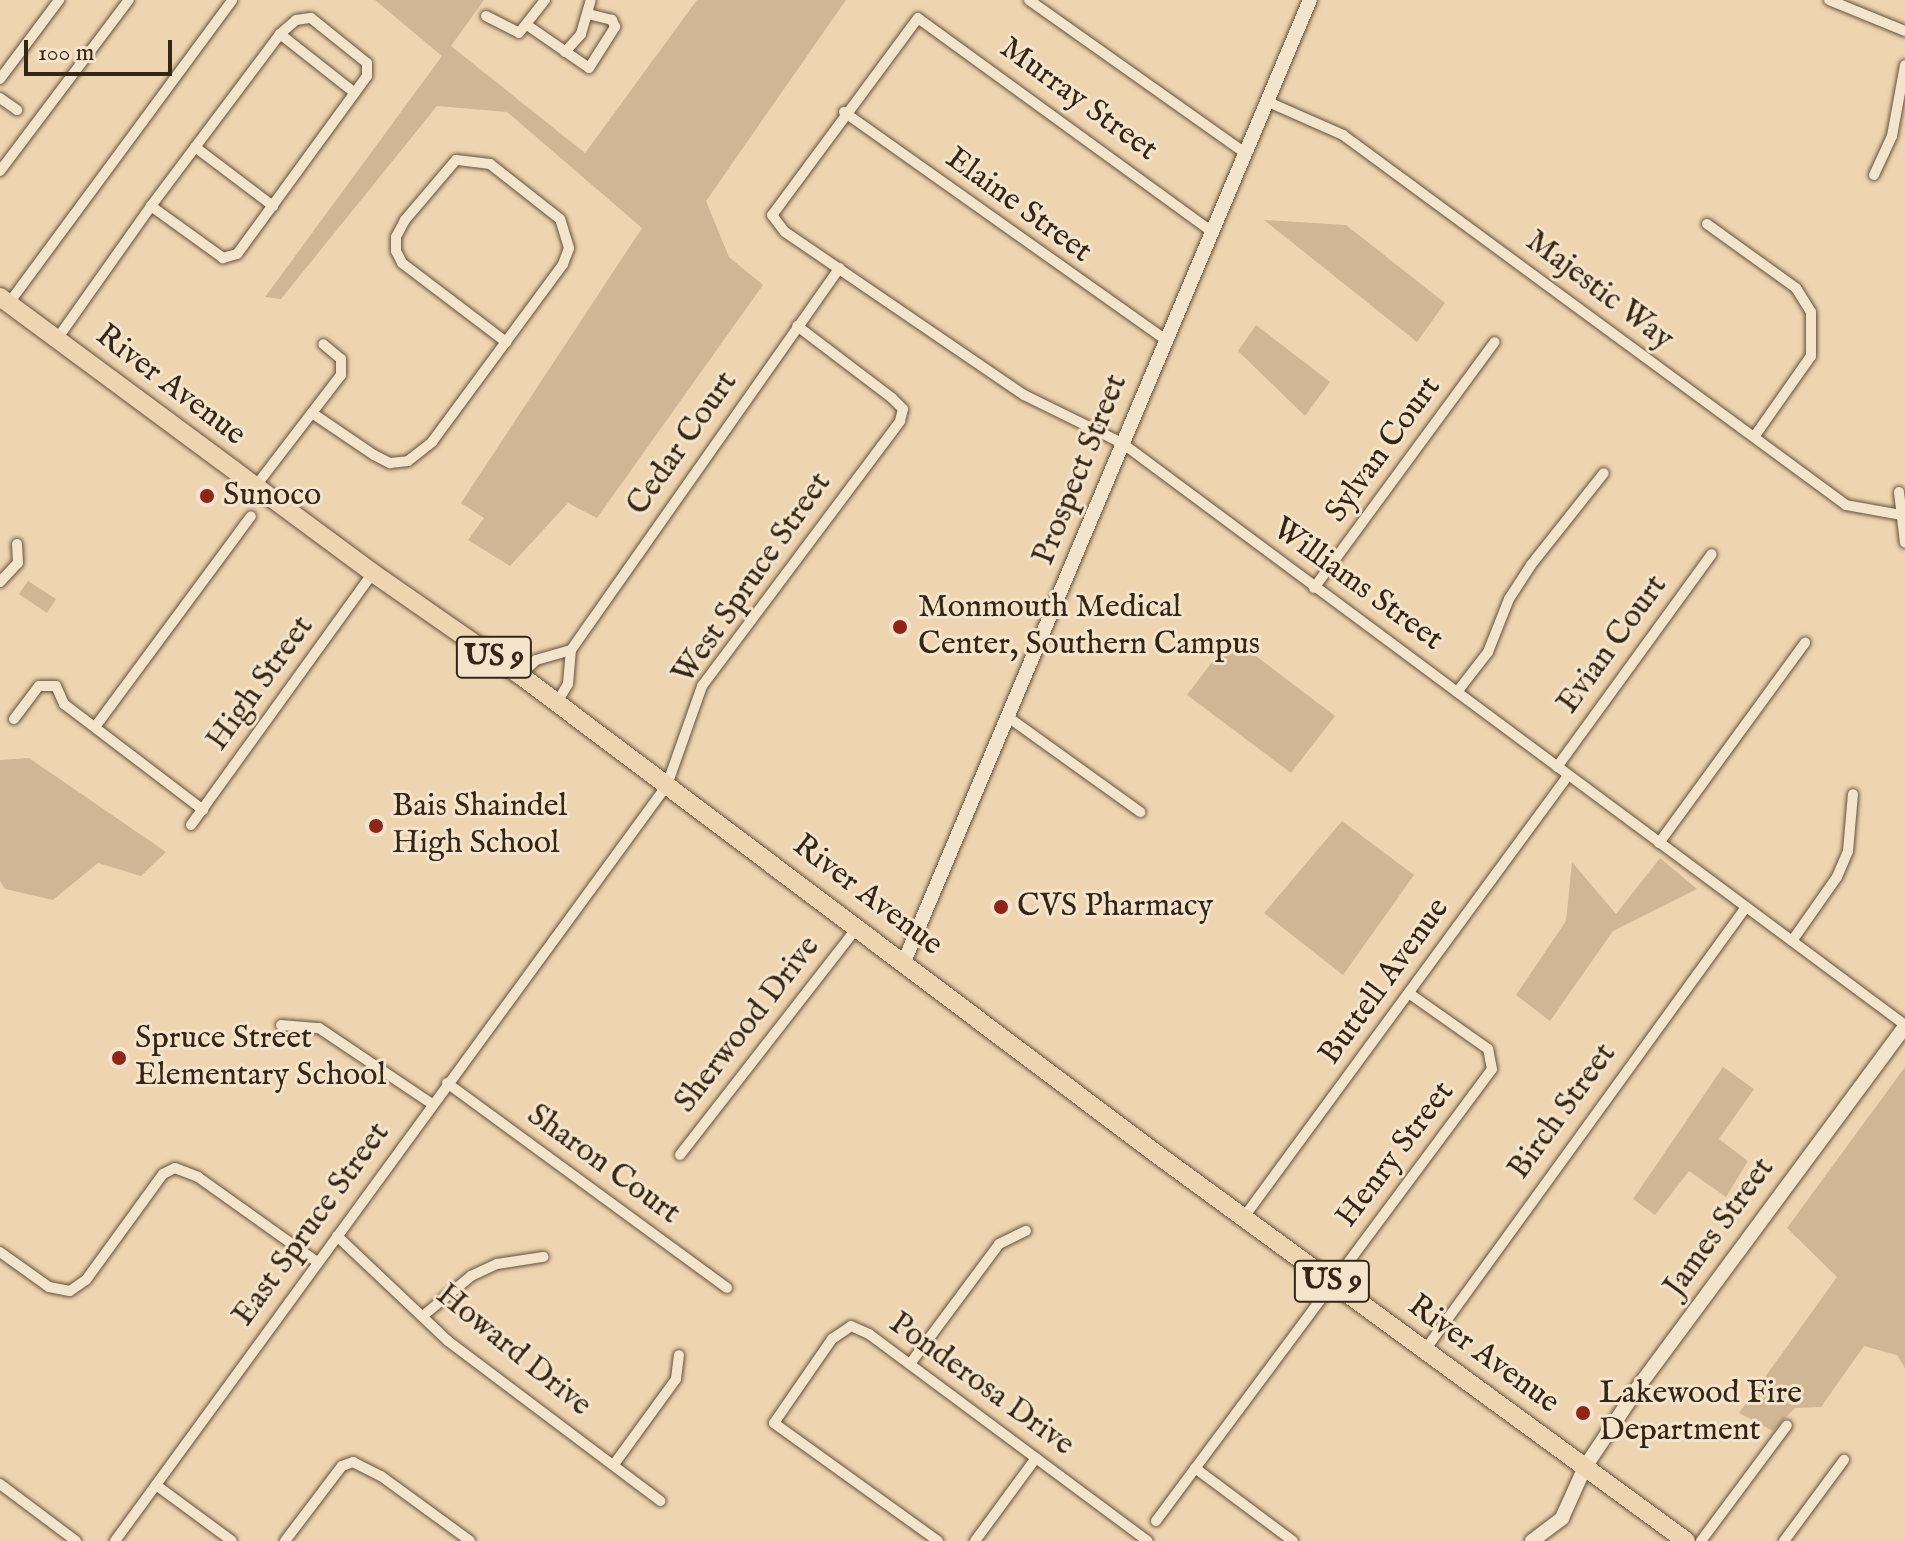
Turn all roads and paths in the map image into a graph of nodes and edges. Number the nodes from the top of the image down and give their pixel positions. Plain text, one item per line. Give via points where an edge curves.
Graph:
1 (59, 0) edge
2 (129, 0) edge
3 (232, 0) edge
4 (545, 0) edge
5 (591, 0) edge
6 (1029, 0) edge
7 (1310, 0) edge
8 (1829, 0) edge
9 (588, 14) junction
10 (486, 16) dead end
11 (527, 25) junction
12 (1905, 31) edge
13 (280, 34) junction
14 (565, 52) junction
15 (1905, 65) edge
16 (0, 79) edge
17 (355, 93) junction
18 (0, 98) edge
19 (1266, 101) junction
20 (17, 110) dead end
21 (844, 112) junction
22 (195, 147) junction
23 (1244, 152) junction
24 (0, 171) edge
25 (1874, 175) dead end
26 (151, 206) junction
27 (273, 206) junction
28 (1707, 224) dead end
29 (1211, 231) junction
30 (839, 268) junction
31 (4, 300) edge
32 (797, 326) junction
33 (57, 339) junction
34 (1165, 339) junction
35 (506, 342) junction
36 (1495, 342) dead end
37 (323, 344) dead end
38 (312, 413) junction
39 (1754, 437) junction
40 (1122, 443) junction
41 (1604, 473) dead end
42 (255, 487) junction
43 (1899, 492) dead end
44 (1901, 515) junction
45 (251, 516) dead end
46 (1905, 543) edge
47 (17, 544) dead end
48 (1712, 554) dead end
49 (373, 573) junction
50 (0, 582) edge
51 (1314, 588) junction
52 (1805, 643) dead end
53 (571, 650) junction
54 (520, 675) junction
55 (1457, 692) junction
56 (556, 704) junction
57 (1008, 717) junction
58 (14, 719) dead end
59 (95, 727) junction
60 (1557, 767) junction
61 (1567, 777) junction
62 (667, 785) junction
63 (1853, 794) dead end
64 (203, 810) junction
65 (1140, 812) dead end
66 (191, 825) dead end
67 (1659, 843) junction
68 (1746, 907) junction
69 (858, 926) junction
70 (1792, 941) junction
71 (904, 962) junction
72 (1410, 994) junction
73 (281, 1025) dead end
74 (1905, 1026) edge
75 (447, 1083) junction
76 (432, 1104) junction
77 (680, 1155) dead end
78 (1244, 1217) junction
79 (1026, 1231) dead end
80 (337, 1236) junction
81 (1, 1255) edge
82 (543, 1257) dead end
83 (317, 1262) junction
84 (1334, 1283) junction
85 (727, 1288) dead end
86 (424, 1315) junction
87 (1425, 1350) junction
88 (679, 1355) dead end
89 (910, 1364) junction
90 (1787, 1425) dead end
91 (1036, 1458) junction
92 (1844, 1460) dead end
93 (615, 1463) junction
94 (1585, 1467) junction
95 (1195, 1468) junction
96 (0, 1484) edge
97 (156, 1485) junction
98 (660, 1501) dead end
99 (1156, 1521) dead end
100 (76, 1541) edge
101 (115, 1541) edge
102 (232, 1541) edge
103 (285, 1541) edge
104 (470, 1541) edge
105 (938, 1541) edge
106 (975, 1541) edge
107 (1148, 1541) edge
108 (1293, 1541) edge
109 (1532, 1541) edge
110 (1686, 1541) edge
111 (1701, 1541) edge
112 (1784, 1541) edge

1 - 16 street
2 - 24 street
3 - 31 street, River Avenue
4 - 11 street
5 - 9 street
6 - 23 street
7 - 19 street, Prospect Street
8 - 12 street
9 - 14 street via 581,34
9 - 14 street via 612,20 615,27 589,68
10 - 11 street via 515,34
11 - 14 street
13 - 17 street
13 - 17 street via 296,20 311,18 367,63 367,76
13 - 22 street
15 - 25 street via 1892,136
17 - 27 street
18 - 20 street
19 - 23 street, Prospect Street
19 - 39 street, Majestic Way via 1343,135
21 - 29 street, Murray Street via 913,22 925,21
21 - 30 street, Williams Street via 775,207 773,222
21 - 34 street, Elaine Street
22 - 26 street
22 - 27 street
23 - 29 street, Prospect Street
26 - 27 street via 223,258 237,254
26 - 33 street
28 - 39 street via 1796,288 1811,312 1811,356
29 - 34 street, Prospect Street
30 - 32 street, Cedar Court
30 - 40 street, Williams Street via 1024,395
31 - 33 highway, River Avenue / US 9
32 - 53 street, Cedar Court
32 - 62 street, West Spruce Street via 892,398 903,415 702,686
33 - 42 highway, River Avenue / US 9
34 - 40 street, Prospect Street
35 - 35 street via 563,264 568,232 560,219 490,164 456,160 405,220 396,251 402,263
35 - 38 street via 432,442 408,461 390,463 374,455
36 - 51 street, Sylvan Court
37 - 38 street via 341,359 341,375
38 - 42 street
39 - 44 street, Majestic Way via 1846,505
40 - 51 street, Williams Street
40 - 57 street, Prospect Street
41 - 55 street via 1531,565 1509,599 1488,652
42 - 49 highway, River Avenue / US 9
43 - 44 street
44 - 46 street
45 - 59 street
47 - 50 street via 18,563
48 - 60 street, Evian Court
49 - 54 highway, River Avenue / US 9
49 - 64 street, High Street
51 - 55 street, Williams Street
52 - 67 street
53 - 54 street via 536,660
53 - 56 street, Cedar Court via 568,684
54 - 56 highway, River Avenue / US 9
55 - 60 street, Williams Street
56 - 62 highway, River Avenue / US 9
57 - 65 street
57 - 71 street, Prospect Street
58 - 59 street via 39,686 47,684 56,686 64,704
59 - 64 street
60 - 61 street, Williams Street
61 - 67 street, Williams Street
61 - 72 street, Buttell Avenue
62 - 69 highway, River Avenue / US 9
62 - 75 street, East Spruce Street
63 - 70 street via 1848,851 1837,877
64 - 66 street, High Street
67 - 68 street, Williams Street
68 - 70 street, Williams Street
68 - 87 street, Birch Street
69 - 71 highway, River Avenue / US 9
69 - 77 street, Sherwood Drive
70 - 74 street, Williams Street
71 - 78 highway, River Avenue / US 9
72 - 78 street, Buttell Avenue
72 - 84 street, Henry Street via 1488,1049 1492,1069
73 - 76 street via 319,1028
74 - 94 street, James Street
75 - 76 street, East Spruce Street
75 - 85 street, Sharon Court
76 - 80 street, East Spruce Street
78 - 84 highway, River Avenue / US 9
79 - 89 street via 999,1244
80 - 83 street, East Spruce Street
80 - 86 street, Howard Drive
81 - 83 street via 49,1287 70,1291 86,1280 163,1174 175,1168 198,1177
82 - 86 street via 497,1264 471,1276
83 - 97 street, East Spruce Street
84 - 87 highway, River Avenue / US 9
84 - 95 street, Henry Street
86 - 93 street, Howard Drive via 484,1370
87 - 94 highway, River Avenue / US 9
88 - 93 street via 676,1379
89 - 91 street, Ponderosa Drive
89 - 105 street, Ponderosa Drive via 858,1328 842,1330 774,1423
90 - 111 street
91 - 106 street
91 - 107 street, Ponderosa Drive
92 - 112 street
93 - 98 street, Howard Drive
94 - 109 street, James Street via 1562,1518
94 - 110 highway, River Avenue / US 9
95 - 99 street, Henry Street
95 - 108 street
96 - 100 street
97 - 101 street, East Spruce Street
97 - 102 street
103 - 104 street via 342,1466 353,1462 381,1476

